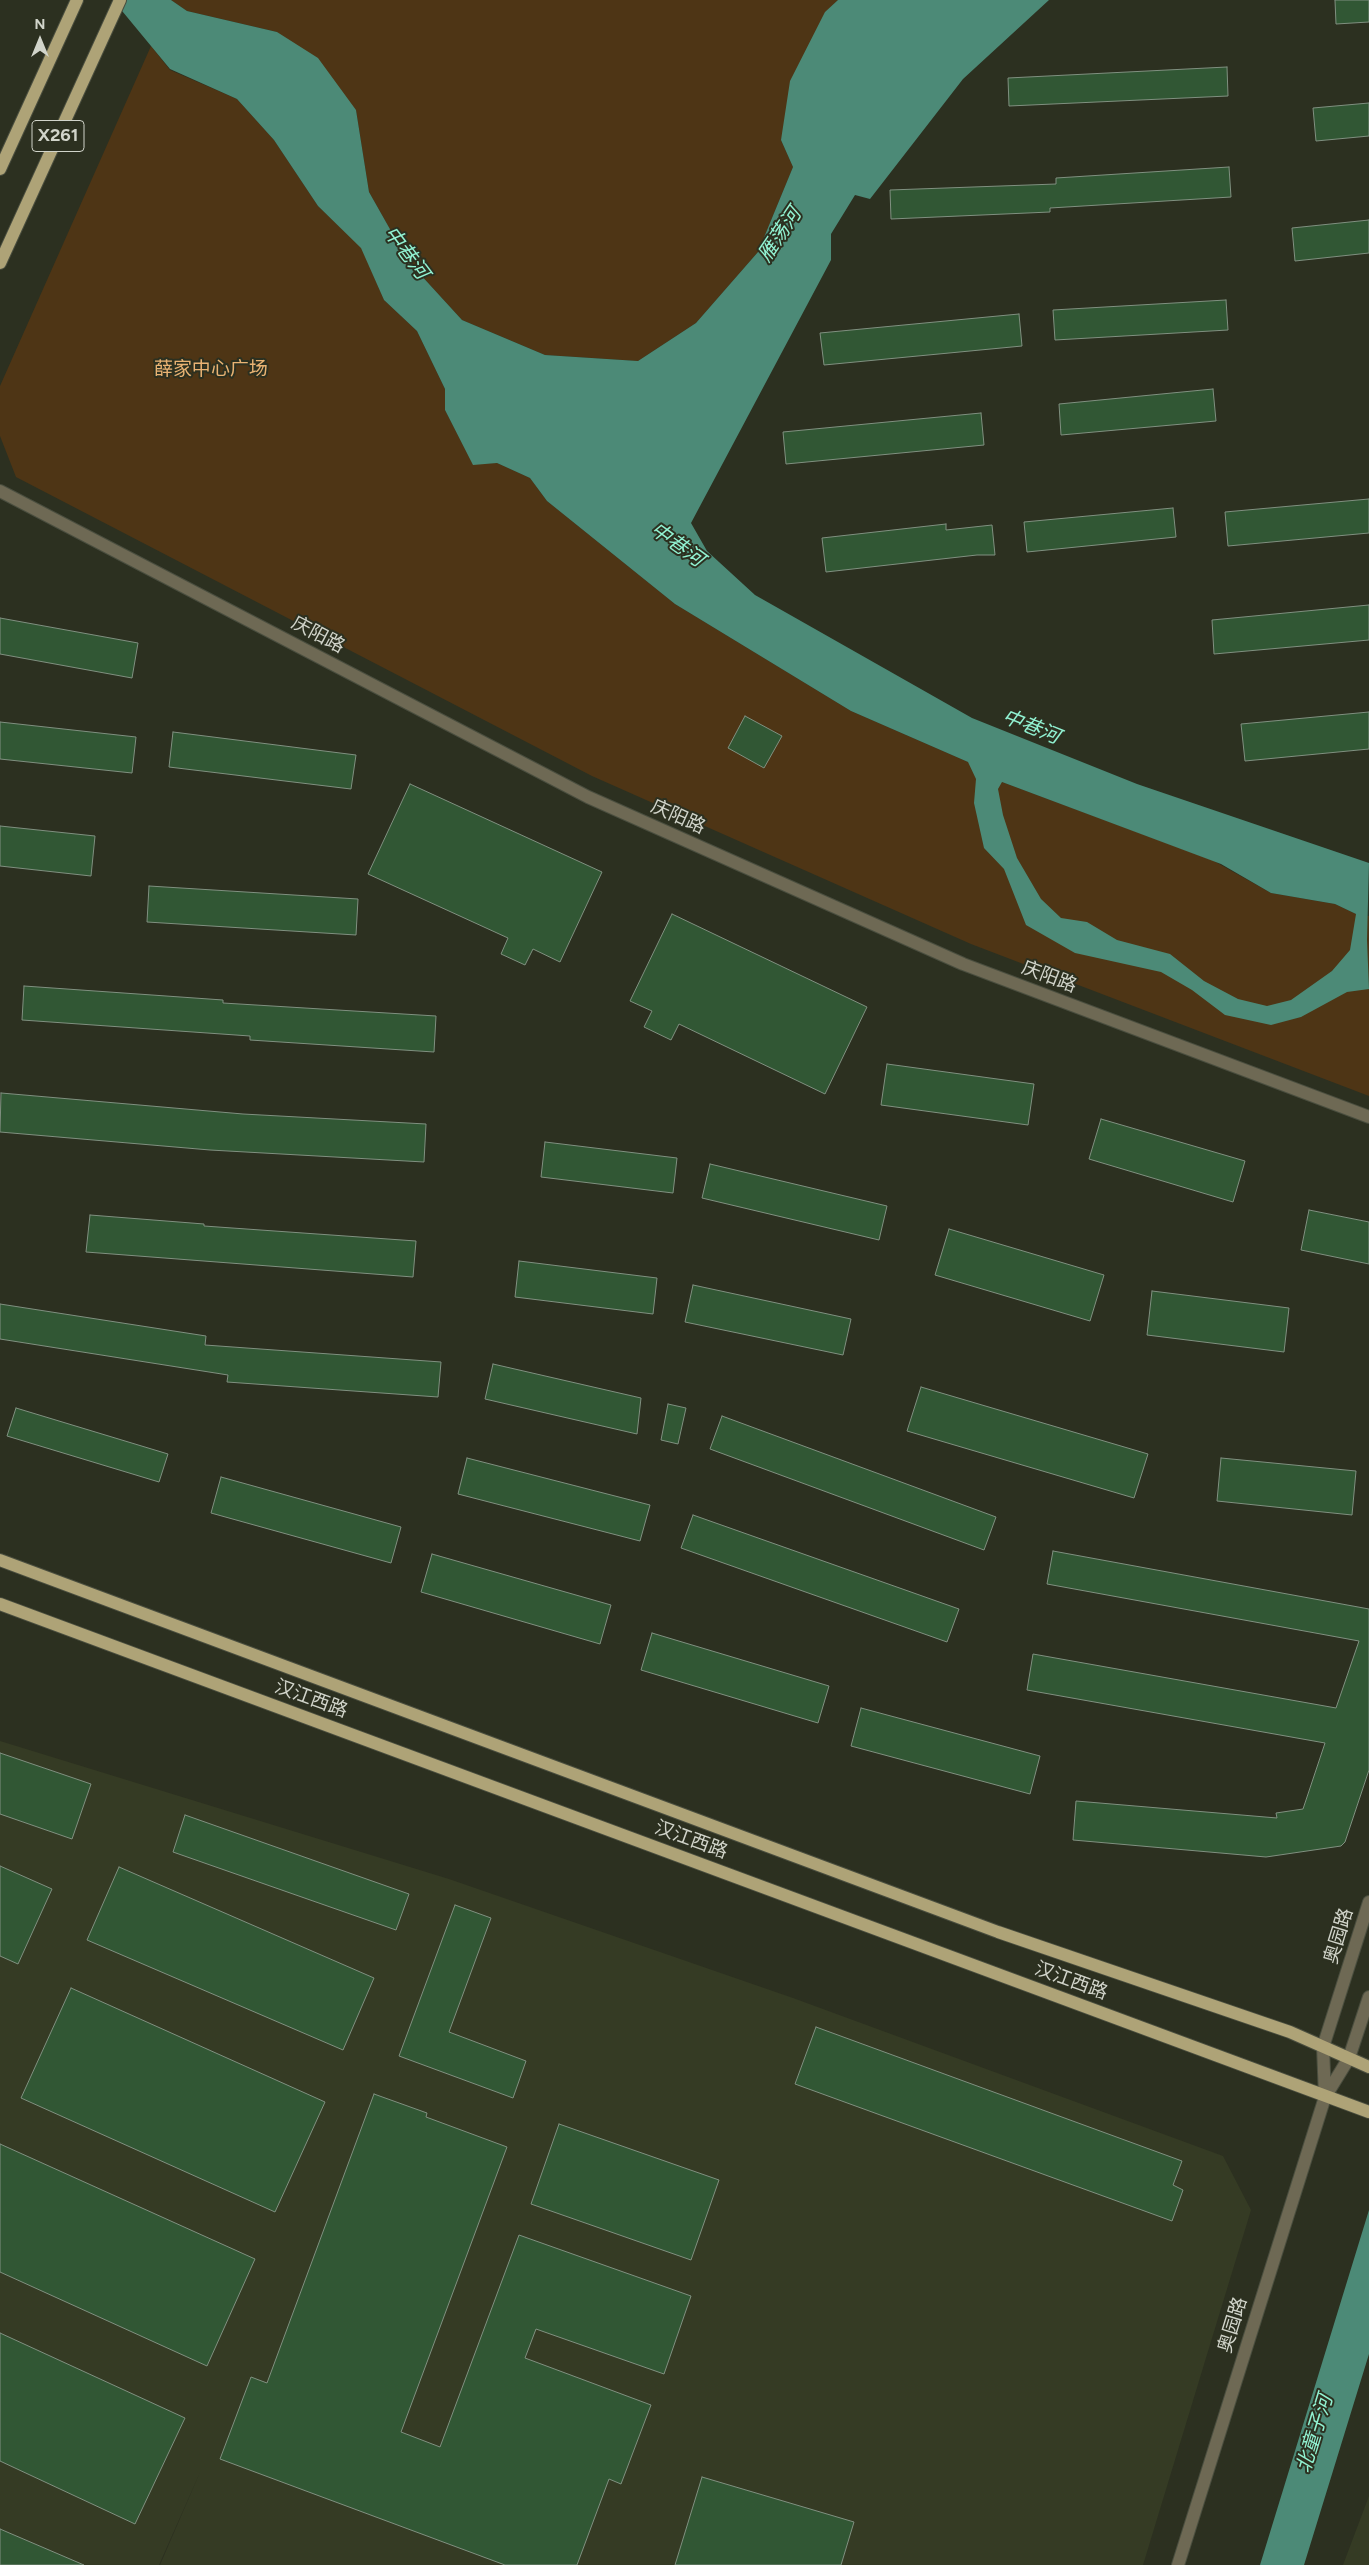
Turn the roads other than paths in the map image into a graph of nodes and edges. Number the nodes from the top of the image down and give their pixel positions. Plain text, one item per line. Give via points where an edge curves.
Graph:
1 (77, 0) edge
2 (118, 4) edge
3 (0, 169) edge
4 (0, 263) edge
5 (0, 491) edge
6 (1369, 1117) edge
7 (0, 1560) edge
8 (0, 1604) edge
9 (1369, 1902) edge
10 (1369, 1997) edge
11 (1323, 2047) junction
12 (1349, 2058) junction
13 (1369, 2067) edge
14 (1325, 2097) junction
15 (1369, 2112) edge
16 (1178, 2565) edge

1 - 3 main road, X261
2 - 4 main road, X261
5 - 6 street, 庆阳路 via 588,797 963,964
7 - 11 main road, 汉江西路 via 998,1932 1290,2032
8 - 14 main road, 汉江西路
9 - 11 street, 奥园路
10 - 12 street, 奥园路
11 - 12 main road, 汉江西路
11 - 14 street, 奥园路
12 - 13 main road, 汉江西路
12 - 14 street, 奥园路
14 - 15 main road, 汉江西路
14 - 16 street, 奥园路

